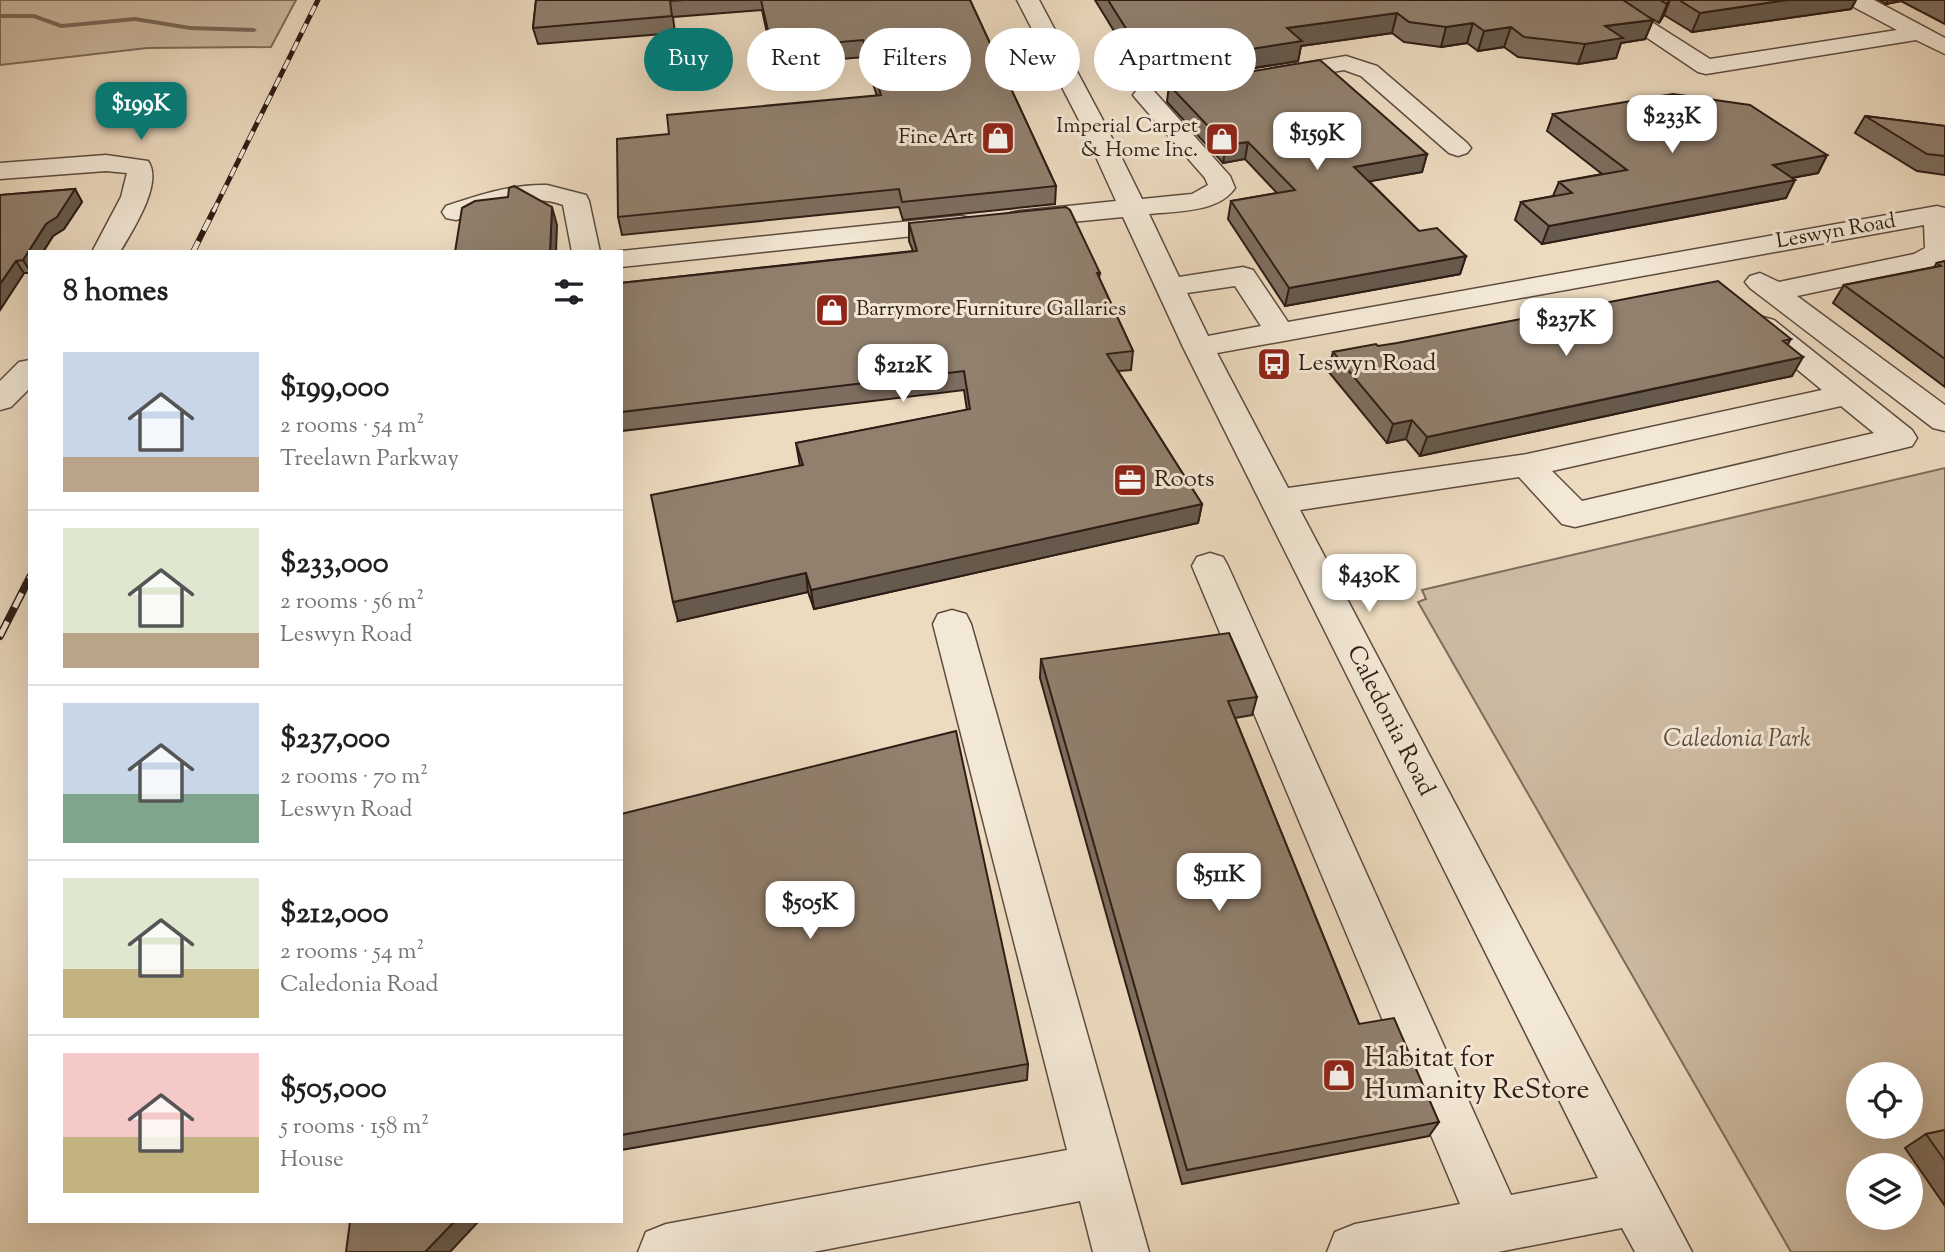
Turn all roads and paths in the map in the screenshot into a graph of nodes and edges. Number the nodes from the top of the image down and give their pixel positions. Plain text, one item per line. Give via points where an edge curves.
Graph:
1 (1028, 0) edge
2 (1602, 0) edge
3 (1858, 0) edge
4 (1919, 33) junction
5 (1945, 47) edge
6 (1256, 77) edge
7 (1172, 91) edge
8 (1114, 100) junction
9 (1458, 148) dead end
10 (0, 171) edge
11 (1132, 209) junction
12 (457, 212) dead end
13 (107, 250) edge
14 (586, 250) edge
15 (1722, 253) junction
16 (623, 258) edge
17 (1683, 260) junction
18 (1714, 285) edge
19 (1170, 287) junction
20 (1774, 292) junction
21 (1744, 311) edge
22 (1280, 332) junction
23 (1198, 347) junction
24 (28, 371) edge
25 (1846, 395) junction
26 (0, 400) edge
27 (1945, 421) edge
28 (1527, 465) junction
29 (1277, 501) junction
30 (1210, 566) dead end
31 (952, 624) dead end
32 (1099, 1171) junction
33 (1636, 1198) junction
34 (1496, 1225) junction
35 (666, 1252) edge
36 (1121, 1252) edge
37 (1355, 1252) edge
38 (1664, 1252) edge

1 - 8 street, Caledonia Road
2 - 4 street via 1706,67
3 - 4 street
4 - 5 street
6 - 9 street via 1346,64 1369,71
7 - 8 street
8 - 11 street, Caledonia Road
8 - 11 street via 1217,176 1222,188 1198,201
10 - 13 street via 106,163 139,166 142,174
11 - 16 street
11 - 19 street, Caledonia Road
12 - 14 street via 498,198 561,193 576,201
15 - 17 street, Leswyn Road
15 - 20 street
15 - 20 street, Leswyn Road via 1937,214 1938,251 1923,261
17 - 18 street
17 - 22 street, Leswyn Road
19 - 22 street via 1242,276
19 - 23 street, Caledonia Road
20 - 27 street
21 - 25 street
22 - 23 street, Leswyn Road
23 - 29 street, Caledonia Road
24 - 26 street
25 - 28 street
25 - 28 street via 1900,438 1575,515
28 - 29 street
29 - 33 street, Caledonia Road
30 - 34 street
31 - 32 street
32 - 35 street
32 - 36 street
33 - 34 street
33 - 38 street, Caledonia Road
34 - 37 street

